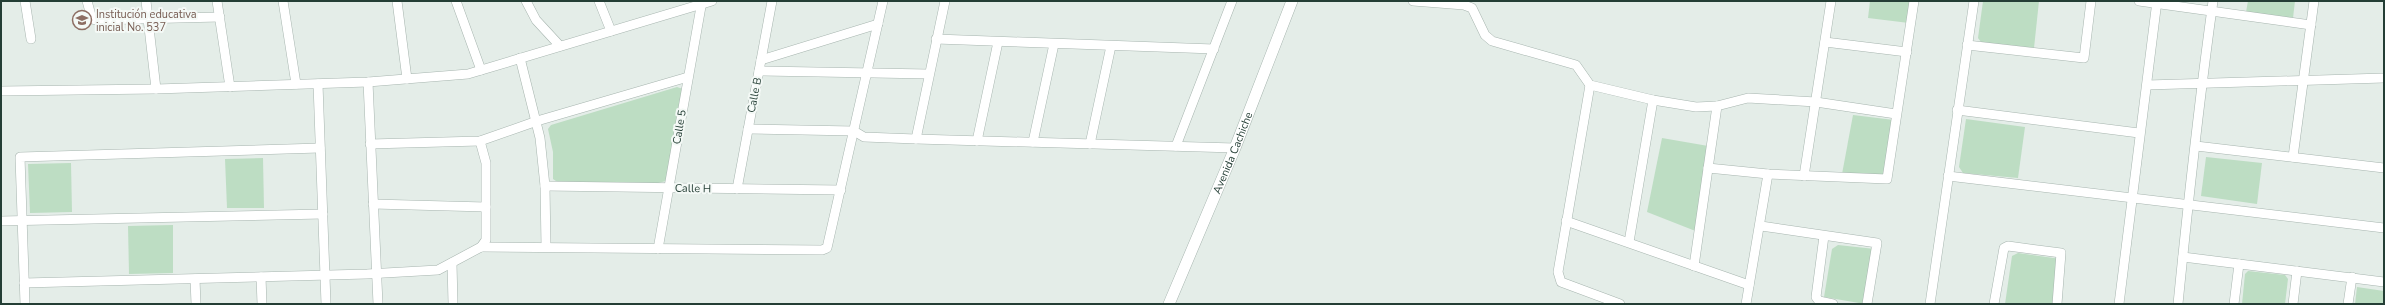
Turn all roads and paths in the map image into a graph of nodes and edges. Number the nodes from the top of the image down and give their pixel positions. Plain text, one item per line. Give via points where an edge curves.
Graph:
1 (25, 1) edge
2 (87, 1) edge
3 (146, 1) edge
4 (218, 1) edge
5 (284, 1) edge
6 (397, 1) edge
7 (456, 1) edge
8 (526, 1) edge
9 (599, 1) edge
10 (712, 1) edge
11 (772, 1) edge
12 (883, 1) edge
13 (945, 1) edge
14 (1232, 1) edge
15 (1292, 1) edge
16 (1413, 1) edge
17 (1831, 1) edge
18 (1914, 1) edge
19 (1974, 1) edge
20 (2091, 1) edge
21 (2139, 1) edge
22 (2213, 1) edge
23 (2314, 1) edge
24 (2157, 2) edge
25 (702, 3) edge
26 (2211, 12) junction
27 (220, 17) junction
28 (148, 20) junction
29 (878, 24) junction
30 (2311, 25) junction
31 (611, 31) junction
32 (31, 39) dead end
33 (936, 40) junction
34 (998, 42) junction
35 (1825, 42) junction
36 (1054, 44) junction
37 (1967, 45) junction
38 (560, 46) junction
39 (1111, 46) junction
40 (1214, 49) junction
41 (1906, 52) junction
42 (520, 58) junction
43 (761, 60) junction
44 (481, 70) junction
45 (759, 71) junction
46 (867, 72) junction
47 (929, 74) junction
48 (688, 77) junction
49 (2384, 78) edge
50 (407, 79) junction
51 (2304, 80) junction
52 (368, 82) junction
53 (2204, 82) junction
54 (296, 84) junction
55 (318, 84) junction
56 (1590, 85) junction
57 (2147, 85) junction
58 (230, 87) junction
59 (156, 89) junction
60 (1, 91) edge
61 (1653, 100) junction
62 (1816, 102) junction
63 (1717, 106) junction
64 (1957, 110) junction
65 (1896, 114) junction
66 (537, 121) junction
67 (748, 129) junction
68 (854, 131) junction
69 (2139, 133) junction
70 (916, 139) junction
71 (480, 141) junction
72 (977, 141) junction
73 (1033, 142) junction
74 (370, 144) junction
75 (1090, 144) junction
76 (1176, 146) junction
77 (2196, 146) junction
78 (320, 148) junction
79 (1235, 148) junction
80 (2293, 157) junction
81 (1708, 168) junction
82 (2384, 168) edge
83 (1768, 174) junction
84 (1804, 176) junction
85 (1948, 176) junction
86 (545, 186) junction
87 (668, 188) junction
88 (737, 189) junction
89 (841, 190) junction
90 (2132, 198) junction
91 (373, 204) junction
92 (2187, 204) junction
93 (486, 207) junction
94 (323, 214) junction
95 (1, 221) edge
96 (22, 221) junction
97 (1566, 221) junction
98 (1761, 226) junction
99 (2384, 228) edge
100 (1824, 236) junction
101 (1629, 242) junction
102 (481, 247) junction
103 (546, 248) junction
104 (658, 249) junction
105 (2183, 257) junction
106 (452, 263) junction
107 (2239, 264) junction
108 (1694, 266) junction
109 (2298, 271) junction
110 (376, 274) junction
111 (325, 275) junction
112 (261, 277) junction
113 (2352, 277) junction
114 (195, 279) junction
115 (2384, 282) edge
116 (24, 283) junction
117 (1749, 285) junction
118 (25, 304) edge
119 (196, 304) edge
120 (262, 304) edge
121 (326, 304) edge
122 (378, 304) edge
123 (453, 304) edge
124 (1170, 304) edge
125 (1620, 304) edge
126 (1746, 304) edge
127 (1833, 304) edge
128 (1867, 304) edge
129 (1930, 304) edge
130 (1994, 304) edge
131 (2057, 304) edge
132 (2120, 304) edge
133 (2178, 304) edge
134 (2234, 304) edge
135 (2293, 304) edge
136 (2348, 304) edge

1 - 32 street
2 - 28 street via 92,19
3 - 28 street
4 - 27 street
5 - 54 street
6 - 50 street
7 - 44 street
8 - 38 street via 536,20
9 - 31 street
10 - 25 street
11 - 43 street, Calle B
12 - 29 street
13 - 33 street
14 - 40 street
15 - 79 street, Avenida Cachiche
16 - 56 street via 1464,5 1472,8 1485,35 1492,41 1576,65
17 - 35 street
18 - 41 street
19 - 37 street
20 - 37 street via 2084,58
21 - 24 street
22 - 26 street
23 - 30 street
24 - 26 street
24 - 57 street
25 - 31 street
25 - 48 street, Calle 5
26 - 30 street
26 - 53 street
27 - 28 street
27 - 58 street
28 - 59 street
29 - 43 street
29 - 46 street
30 - 51 street
31 - 38 street
33 - 34 street
33 - 47 street
34 - 36 street
34 - 72 street
35 - 41 street
35 - 62 street
36 - 39 street
36 - 73 street
37 - 64 street
38 - 42 street
39 - 40 street
39 - 75 street
40 - 76 street
41 - 65 street
42 - 44 street
42 - 66 street
43 - 45 street, Calle B
44 - 50 street via 468,74
45 - 46 street
45 - 67 street, Calle B
46 - 47 street
46 - 68 street
47 - 70 street
48 - 66 street
48 - 87 street, Calle 5
49 - 51 street
50 - 52 street
51 - 53 street
51 - 80 street
52 - 55 street
52 - 74 street
53 - 57 street
53 - 77 street
54 - 55 street
54 - 58 street
55 - 78 street
56 - 61 street
56 - 97 street
57 - 69 street
58 - 59 street
59 - 60 street
61 - 63 street via 1696,107
61 - 101 street
62 - 63 street via 1748,98
62 - 65 street
62 - 84 street
63 - 81 street
64 - 69 street
64 - 85 street
65 - 84 street via 1887,179
66 - 71 street
66 - 86 street
67 - 68 street
67 - 88 street, Calle B
68 - 70 street via 864,137
68 - 89 street
69 - 90 street
70 - 72 street
71 - 74 street
71 - 93 street via 486,163
72 - 73 street
73 - 75 street
74 - 91 street
75 - 76 street
76 - 79 street
77 - 80 street
77 - 92 street
78 - 94 street
78 - 96 street via 20,157
79 - 124 street, Avenida Cachiche
80 - 82 street
81 - 83 street
81 - 108 street
83 - 84 street
83 - 98 street
85 - 90 street
85 - 129 street
86 - 87 street, Calle H
86 - 103 street
87 - 88 street, Calle H
87 - 104 street, Calle 5
88 - 89 street, Calle H
89 - 104 street via 830,243 822,250
90 - 92 street
90 - 132 street
91 - 93 street
91 - 110 street
92 - 99 street
92 - 105 street
93 - 102 street via 486,240
94 - 96 street
94 - 111 street
95 - 96 street
96 - 116 street
97 - 101 street
97 - 125 street via 1558,272 1561,282
98 - 100 street
98 - 117 street
100 - 127 street via 1816,297 1819,301
100 - 128 street via 1877,243
101 - 108 street
102 - 103 street
102 - 106 street
103 - 104 street
105 - 107 street
105 - 133 street
106 - 110 street via 438,270
106 - 123 street
107 - 109 street
107 - 134 street
108 - 117 street
109 - 113 street
109 - 135 street
110 - 111 street
110 - 122 street
111 - 112 street
111 - 121 street
112 - 114 street
112 - 120 street
113 - 115 street
113 - 136 street
114 - 116 street
114 - 119 street
116 - 118 street
117 - 126 street
130 - 131 street via 2004,248 2008,246 2061,253

